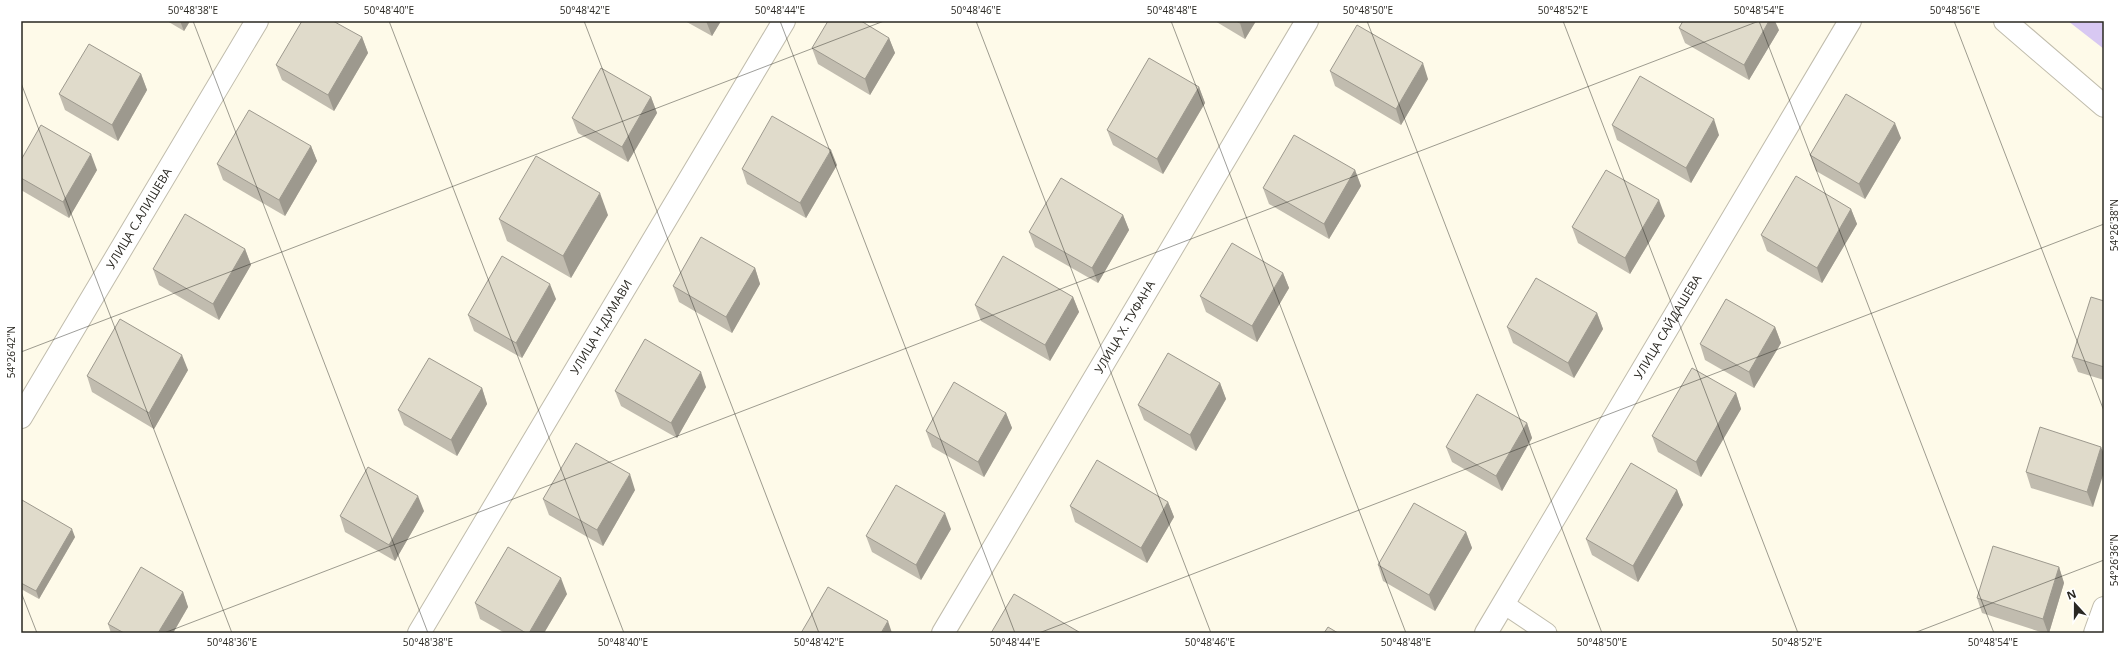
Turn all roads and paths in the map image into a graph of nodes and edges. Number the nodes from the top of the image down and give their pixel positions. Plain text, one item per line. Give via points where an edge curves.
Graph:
1 (257, 21) edge
2 (784, 21) edge
3 (1307, 21) edge
4 (1850, 21) edge
5 (2005, 21) edge
6 (2104, 106) edge
7 (21, 417) edge
8 (1504, 604) junction
9 (2104, 608) edge
10 (419, 633) edge
11 (943, 633) edge
12 (1486, 633) edge
13 (1547, 633) edge
14 (2095, 633) edge

1 - 7 street, УЛИЦА С.АЛИШЕВА
2 - 10 street, УЛИЦА Н.ДУМАВИ
3 - 11 street, УЛИЦА Х. ТУФАНА
4 - 8 street, УЛИЦА САЙДАШЕВА
5 - 6 street
8 - 12 street, УЛИЦА САЙДАШЕВА
8 - 13 lane
9 - 14 street

